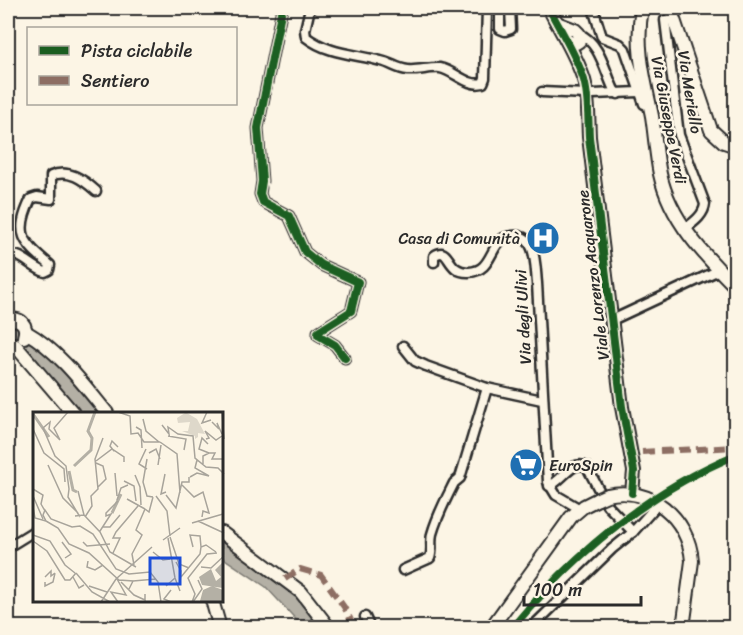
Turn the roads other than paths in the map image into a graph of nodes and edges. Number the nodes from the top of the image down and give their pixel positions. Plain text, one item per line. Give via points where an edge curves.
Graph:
1 (282, 8) edge
2 (310, 8) edge
3 (487, 8) edge
4 (500, 8) edge
5 (510, 8) edge
6 (549, 8) edge
7 (593, 8) edge
8 (642, 8) edge
9 (670, 8) edge
10 (665, 20) dead end
11 (573, 40) junction
12 (542, 92) dead end
13 (639, 92) junction
14 (590, 94) junction
15 (618, 94) junction
16 (654, 127) junction
17 (735, 146) edge
18 (96, 191) dead end
19 (685, 228) junction
20 (8, 254) edge
21 (434, 262) dead end
22 (719, 270) junction
23 (735, 287) edge
24 (10, 316) edge
25 (612, 320) junction
26 (26, 332) junction
27 (10, 343) edge
28 (403, 346) dead end
29 (345, 358) dead end
30 (487, 388) junction
31 (542, 400) junction
32 (73, 412) edge
33 (106, 412) edge
34 (549, 486) junction
35 (632, 493) junction
36 (658, 504) junction
37 (580, 509) junction
38 (33, 532) edge
39 (633, 532) junction
40 (224, 534) edge
41 (8, 547) edge
42 (403, 570) dead end
43 (213, 602) edge
44 (365, 617) dead end
45 (220, 627) edge
46 (329, 627) edge
47 (370, 627) edge
48 (491, 627) edge
49 (531, 627) edge
50 (684, 627) edge

1 - 29 street via 258,128 260,194 263,202 289,216 302,248 313,260 358,282 351,311 318,332
2 - 3 street via 305,30 306,37 314,43 398,68 443,69 482,84
4 - 5 street via 500,28 505,31 511,29
6 - 11 street
7 - 13 street via 602,37 625,49
8 - 16 street, Via Giuseppe Verdi via 638,27 641,68
9 - 17 street via 711,130 723,142
10 - 19 street, Via Meriello via 679,135 705,204 698,218
11 - 14 street, Viale Lorenzo Acquarone
11 - 15 street via 593,45
12 - 14 street
13 - 15 street
13 - 16 street
14 - 15 street
14 - 25 street, Viale Lorenzo Acquarone via 589,137
16 - 19 street, Via Giuseppe Verdi via 664,189
18 - 20 street via 77,177 61,173 51,176 51,199 31,199 22,225 22,237 50,265 49,270 41,271 21,257
19 - 22 street, Via Giuseppe Verdi
21 - 31 street, Via degli Ulivi via 434,256 444,252 455,269 468,272 483,268 505,237 526,238 533,250 537,283
22 - 23 street, Via Giuseppe Verdi
22 - 25 street
24 - 26 street via 24,325
25 - 35 street, Viale Lorenzo Acquarone via 634,471
26 - 27 street via 23,339
26 - 33 street via 50,349
27 - 32 street
28 - 30 street via 415,361
30 - 31 street
30 - 42 street via 463,468 430,540 432,554
31 - 34 street, Via degli Ulivi
34 - 37 street via 556,495
34 - 39 street via 574,466 587,466 608,505
35 - 36 street
35 - 37 street via 603,497
36 - 39 street
36 - 50 street via 683,528 691,550
37 - 48 street
38 - 41 street
39 - 49 street
40 - 46 street via 301,592
43 - 45 street
44 - 47 street

